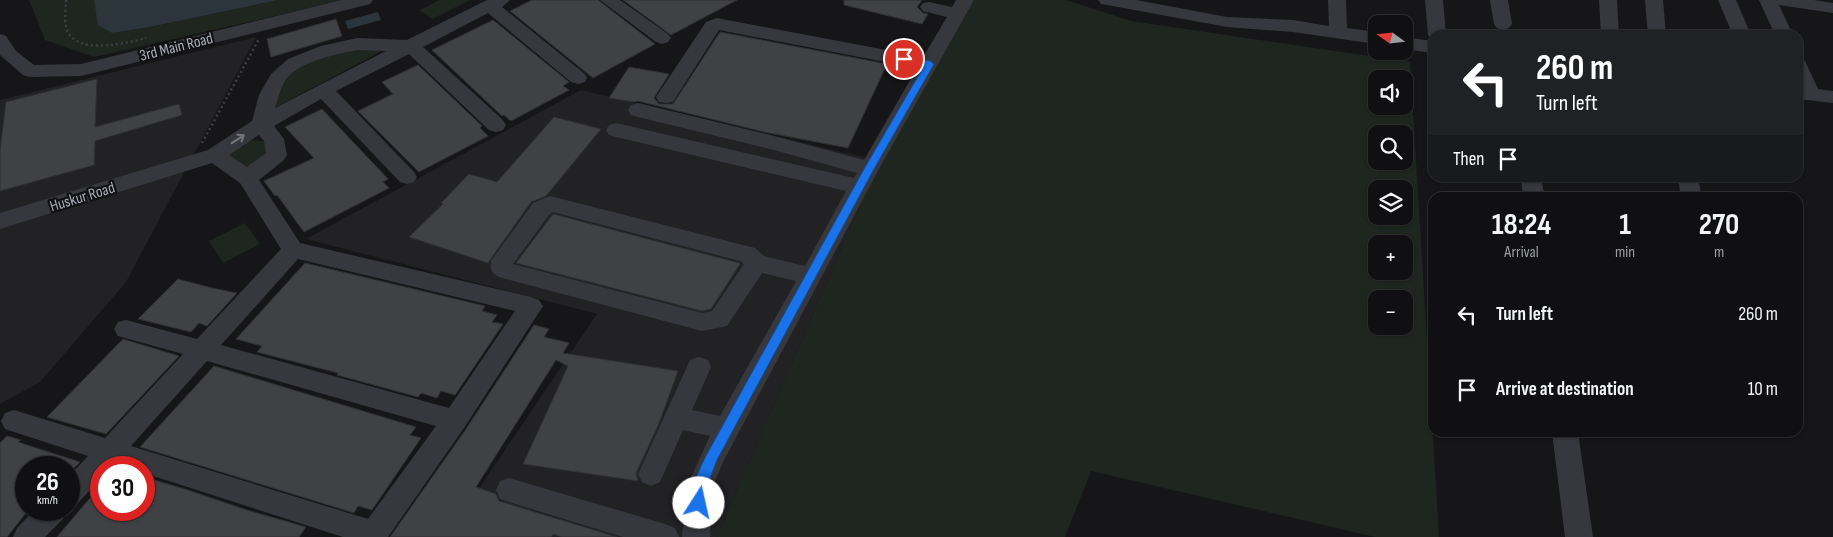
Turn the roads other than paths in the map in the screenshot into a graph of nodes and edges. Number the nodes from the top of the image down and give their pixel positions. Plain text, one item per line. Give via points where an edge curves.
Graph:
1 (364, 0) edge
2 (608, 0) edge
3 (1107, 0) edge
4 (1337, 0) edge
5 (1434, 0) edge
6 (1499, 0) edge
7 (1608, 0) edge
8 (1654, 0) edge
9 (1726, 0) edge
10 (1768, 0) edge
11 (1778, 0) edge
12 (495, 3) edge
13 (929, 7) dead end
14 (961, 7) edge
15 (1833, 8) edge
16 (1503, 24) dead end
17 (1437, 30) edge
18 (1609, 30) edge
19 (1657, 30) edge
20 (1740, 30) edge
21 (1782, 30) edge
22 (1338, 32) junction
23 (1368, 37) edge
24 (662, 38) dead end
25 (0, 40) edge
26 (1413, 44) edge
27 (411, 46) junction
28 (1428, 46) edge
29 (930, 64) junction
30 (578, 78) dead end
31 (323, 90) junction
32 (1804, 94) edge
33 (666, 97) dead end
34 (1833, 97) edge
35 (638, 110) dead end
36 (260, 124) junction
37 (496, 125) dead end
38 (616, 130) dead end
39 (214, 155) junction
40 (406, 177) dead end
41 (247, 178) junction
42 (864, 178) junction
43 (0, 221) edge
44 (294, 250) junction
45 (757, 263) junction
46 (811, 276) junction
47 (126, 329) dead end
48 (203, 350) junction
49 (699, 367) dead end
50 (676, 416) junction
51 (455, 420) junction
52 (14, 422) dead end
53 (727, 428) junction
54 (1566, 437) edge
55 (110, 451) junction
56 (651, 474) dead end
57 (80, 482) edge
58 (509, 490) dead end
59 (42, 521) edge
60 (373, 535) edge
61 (27, 537) edge
62 (665, 537) edge
63 (696, 537) edge
64 (1579, 537) edge

1 - 25 street, 3rd Main Road via 81,70 30,71 9,55
2 - 24 street
3 - 22 street via 1227,22
4 - 22 street
5 - 17 street
6 - 16 street
7 - 18 street
8 - 19 street
9 - 20 street
10 - 21 street
11 - 15 street
12 - 27 street, Huskur Road
12 - 30 street
13 - 14 street
14 - 29 street
22 - 23 street
26 - 28 street
27 - 31 street, Huskur Road
27 - 36 street via 357,44 328,50 296,63 280,74
27 - 37 street
29 - 33 street via 717,24 712,26
29 - 42 street
31 - 36 street, Huskur Road
31 - 40 street
32 - 34 street
35 - 42 street via 774,143
39 -> 36 street, Huskur Road
36 - 41 street via 274,139 276,155
38 - 42 street
39 - 41 street
39 - 43 street, Huskur Road
41 - 44 street
42 - 46 street
44 - 48 street
44 - 51 street via 531,306
45 - 45 street via 747,254 550,204 541,209 529,224 502,261 502,268 711,322 719,320
45 - 46 street
46 - 53 street
47 - 48 street
48 - 51 street
48 - 55 street
49 - 50 street
50 - 53 street
50 - 56 street
51 - 60 street
52 - 55 street
53 - 63 street via 700,486
54 - 64 street
55 - 57 street
55 - 60 street
58 - 62 street
59 - 61 street

